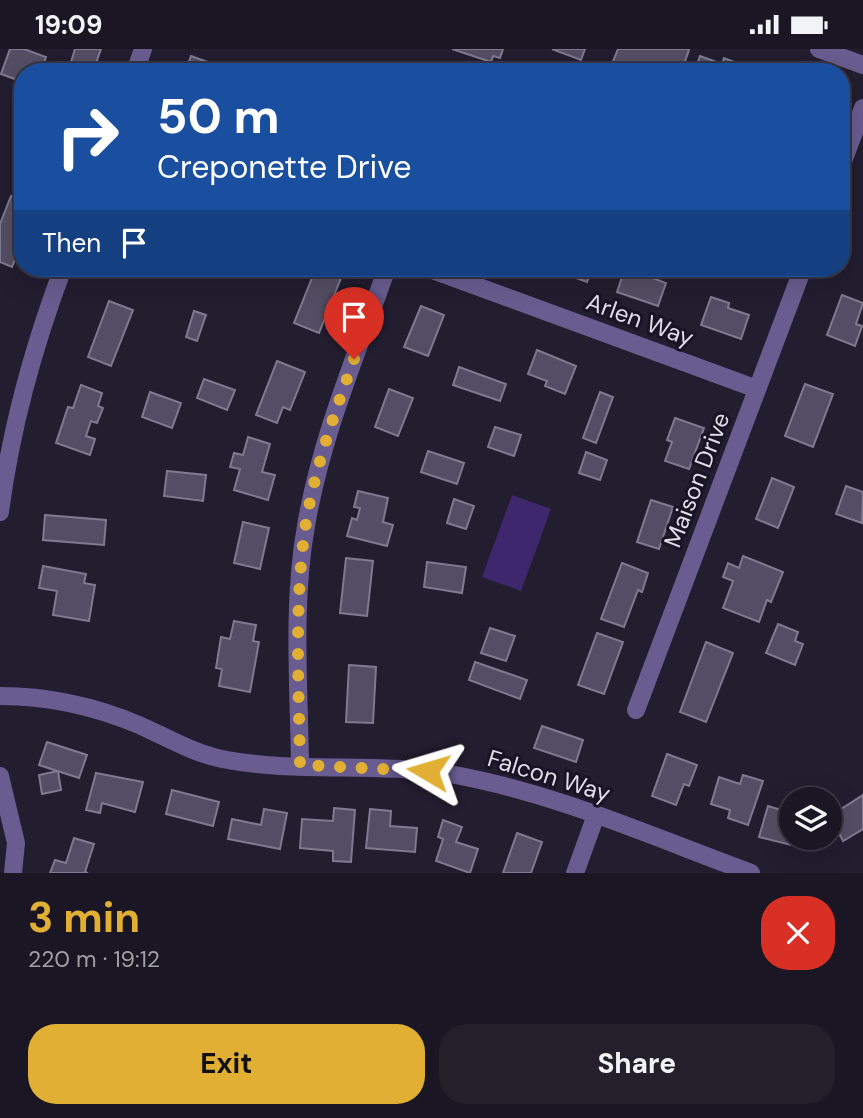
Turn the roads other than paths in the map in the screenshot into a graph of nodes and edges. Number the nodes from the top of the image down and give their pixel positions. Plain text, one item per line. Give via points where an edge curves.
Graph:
1 (819, 49) edge
2 (863, 65) edge
3 (863, 108) edge
4 (850, 143) edge
5 (60, 277) edge
6 (384, 277) edge
7 (452, 277) edge
8 (800, 277) edge
9 (757, 389) junction
10 (0, 512) edge
11 (0, 696) edge
12 (636, 711) dead end
13 (300, 765) junction
14 (0, 776) edge
15 (596, 815) junction
16 (13, 873) edge
17 (575, 873) edge
18 (751, 873) edge

1 - 2 street
3 - 4 street
5 - 10 street via 15,418
6 - 13 street via 329,428 305,528 299,618
7 - 9 street, Arlen Way
8 - 9 street, Maison Drive
9 - 12 street, Maison Drive
11 - 13 street, Falcon Way via 63,701 102,710 220,759
13 - 15 street, Falcon Way via 402,768 453,775 538,795
14 - 16 street via 16,843
15 - 17 street
15 - 18 street, Falcon Way

